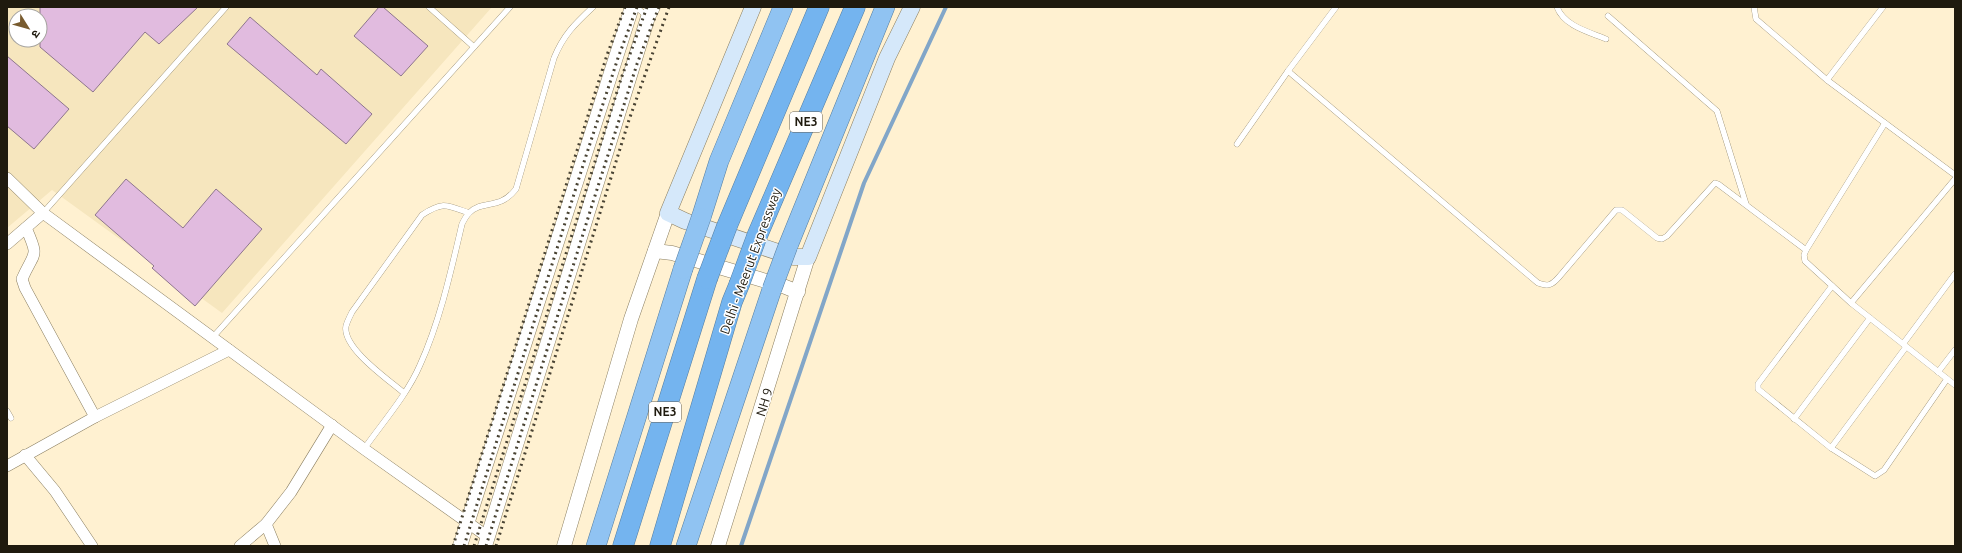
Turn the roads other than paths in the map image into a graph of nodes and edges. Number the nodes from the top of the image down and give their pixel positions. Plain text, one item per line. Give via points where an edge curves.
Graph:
1 (226, 7) edge
2 (429, 7) edge
3 (510, 7) edge
4 (593, 7) edge
5 (632, 7) edge
6 (636, 7) edge
7 (754, 7) edge
8 (783, 7) edge
9 (819, 7) edge
10 (855, 7) edge
11 (885, 7) edge
12 (912, 7) edge
13 (1336, 7) edge
14 (1557, 7) edge
15 (1754, 7) edge
16 (1883, 7) edge
17 (651, 12) edge
18 (1608, 16) dead end
19 (1606, 39) dead end
20 (474, 47) junction
21 (1288, 71) junction
22 (1827, 80) junction
23 (1885, 123) junction
24 (1237, 144) dead end
25 (1955, 175) edge
26 (7, 178) edge
27 (1955, 179) edge
28 (1746, 205) junction
29 (469, 212) junction
30 (44, 213) junction
31 (668, 213) junction
32 (26, 228) junction
33 (7, 244) edge
34 (1806, 250) junction
35 (655, 251) junction
36 (808, 257) junction
37 (1955, 274) edge
38 (1832, 286) junction
39 (798, 292) junction
40 (1851, 303) junction
41 (1870, 318) junction
42 (213, 337) junction
43 (1904, 346) junction
44 (229, 350) junction
45 (1955, 350) edge
46 (1938, 372) junction
47 (1947, 379) junction
48 (1955, 385) edge
49 (404, 393) junction
50 (7, 411) edge
51 (95, 417) junction
52 (11, 418) dead end
53 (1794, 419) junction
54 (332, 425) junction
55 (1832, 448) junction
56 (364, 449) junction
57 (25, 455) junction
58 (7, 466) edge
59 (266, 524) junction
60 (467, 524) junction
61 (486, 541) edge
62 (92, 546) edge
63 (240, 546) edge
64 (274, 546) edge
65 (460, 546) edge
66 (564, 546) edge
67 (596, 546) edge
68 (623, 546) edge
69 (660, 546) edge
70 (686, 546) edge
71 (718, 546) edge

1 - 30 lane
2 - 20 lane
3 - 20 lane
4 - 29 lane via 561,41 516,189 509,198 499,203
5 - 60 street
6 - 17 lane
7 - 31 main road
8 - 67 highway, bridge via 719,161
9 - 68 highway, NE3, bridge via 726,226
10 - 69 highway, Delhi - Meerut Expressway / NE3, bridge via 757,236 732,302
11 - 70 highway, bridge via 772,289
12 - 36 main road via 887,58
13 - 21 lane
14 - 19 lane via 1567,22
15 - 22 lane via 1756,19
16 - 22 lane
17 - 61 street
18 - 28 lane via 1717,111
20 - 42 lane
21 - 24 lane
21 - 28 lane via 1538,283 1546,286 1553,284 1616,210 1622,210 1657,238 1662,239 1714,183
22 - 23 lane
23 - 25 lane
23 - 34 lane
26 - 30 street
27 - 40 lane
28 - 34 lane
29 - 49 lane via 462,224 430,340 420,366
29 - 49 lane via 448,205 436,206 422,215 352,312 346,328 351,344 362,357
30 - 32 street
30 - 42 street
31 - 35 street
31 - 36 main road via 685,221 793,256
32 - 33 street
32 - 51 street via 35,255 22,279 25,288
34 - 38 lane via 1805,261
35 - 39 street via 672,253
35 - 66 street
36 - 39 street, NH 9
37 - 43 lane
38 - 40 lane
38 - 53 lane via 1758,384 1758,389
39 - 71 street, NH 9
40 - 41 lane
41 - 43 lane
41 - 53 lane
42 - 44 street
43 - 46 lane
43 - 55 lane
44 - 51 street
44 - 54 street
45 - 46 lane
46 - 47 lane
47 - 48 lane
47 - 55 lane via 1880,475 1870,474
49 - 56 lane
50 - 52 lane
51 - 57 street
53 - 55 lane
54 - 56 street
54 - 59 street via 291,492
56 - 60 street
57 - 58 street
57 - 62 street via 55,490
59 - 63 street
59 - 64 street
60 - 61 street
60 - 65 street

